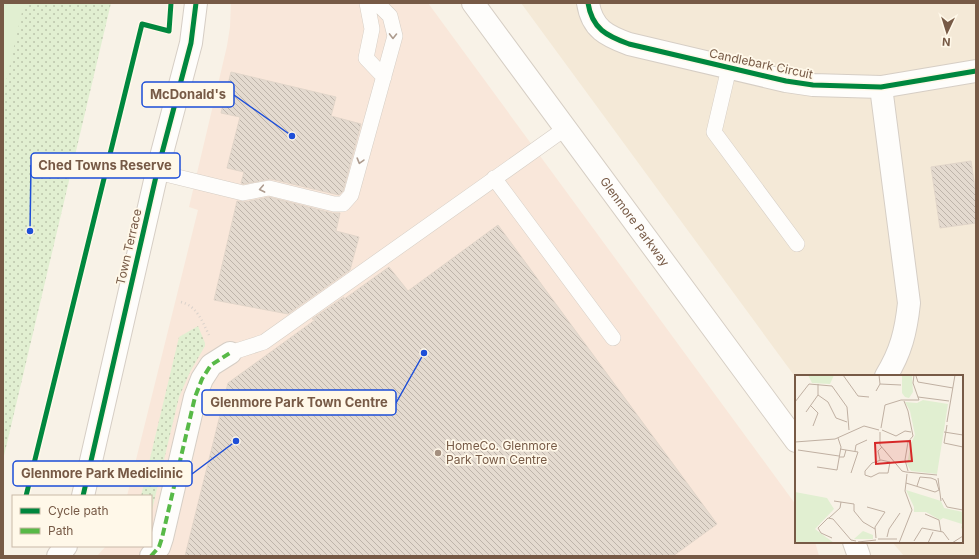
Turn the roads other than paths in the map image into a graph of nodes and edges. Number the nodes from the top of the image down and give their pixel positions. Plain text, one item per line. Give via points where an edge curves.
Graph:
1 (196, 3) edge
2 (367, 3) edge
3 (377, 3) edge
4 (473, 3) edge
5 (588, 3) edge
6 (730, 68) junction
7 (976, 71) edge
8 (384, 77) junction
9 (881, 87) junction
10 (566, 128) junction
11 (156, 172) junction
12 (494, 178) junction
13 (798, 244) dead end
14 (613, 338) dead end
15 (230, 353) joint
16 (886, 375) edge
17 (795, 440) edge
18 (83, 495) edge
19 (854, 543) edge
20 (65, 547) edge
21 (58, 556) edge
22 (151, 556) edge
23 (859, 556) edge

1 - 11 street, Town Terrace via 191,43
2 - 8 lane via 372,29 366,58
3 -> 8 lane via 390,16 395,36
4 - 10 street, Glenmore Parkway
5 - 6 street, Candlebark Circuit via 592,18 610,37 629,44
6 - 9 street, Candlebark Circuit via 813,85
6 - 13 lane via 714,132
7 - 9 street, Candlebark Circuit
8 -> 11 lane via 351,195 343,204 269,188 243,193
9 - 16 street via 909,303 903,342
10 - 12 lane
10 - 17 street, Glenmore Parkway
11 - 18 street, Town Terrace
12 - 14 lane
12 - 15 lane via 264,342
15 - 22 street via 211,365 202,379 195,397 162,538 159,547
19 - 23 street
20 - 21 street

